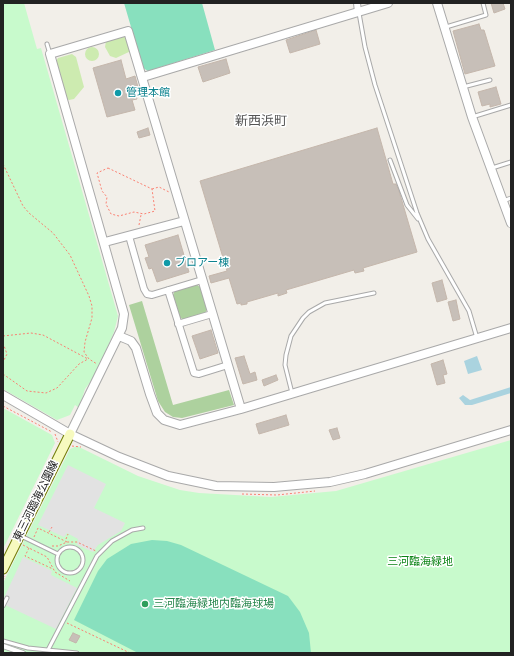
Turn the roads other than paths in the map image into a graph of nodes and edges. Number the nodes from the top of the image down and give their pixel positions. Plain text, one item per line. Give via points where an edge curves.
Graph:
1 (357, 3) edge
2 (388, 3) edge
3 (437, 3) edge
4 (482, 3) edge
5 (358, 12) junction
6 (444, 28) junction
7 (47, 44) dead end
8 (50, 54) junction
9 (143, 77) junction
10 (490, 80) dead end
11 (463, 87) junction
12 (511, 106) edge
13 (472, 117) junction
14 (390, 160) dead end
15 (511, 162) edge
16 (490, 169) junction
17 (511, 198) edge
18 (502, 201) junction
19 (184, 221) junction
20 (420, 222) junction
21 (511, 223) edge
22 (129, 236) junction
23 (105, 242) junction
24 (202, 280) junction
25 (168, 290) junction
26 (374, 293) dead end
27 (212, 314) junction
28 (178, 324) junction
29 (511, 328) edge
30 (119, 336) junction
31 (478, 338) junction
32 (228, 365) junction
33 (292, 393) junction
34 (3, 395) edge
35 (241, 409) junction
36 (511, 430) edge
37 (70, 434) junction
38 (143, 528) dead end
39 (19, 536) junction
40 (58, 554) junction
41 (3, 568) edge
42 (7, 598) dead end
43 (3, 606) edge
44 (3, 640) edge
45 (3, 646) edge
46 (48, 650) junction
47 (23, 653) edge
48 (77, 653) edge

1 - 5 street
2 - 5 street
3 - 6 street
4 - 6 lane via 486,15
5 - 9 street
5 - 20 lane via 375,85
6 - 11 street
7 - 8 lane
8 - 9 street via 128,31
8 - 23 street
9 - 19 street
10 - 11 lane
11 - 13 street
12 - 13 lane
13 - 16 street
14 - 20 lane via 407,205
15 - 16 lane
16 - 18 street
17 - 18 lane
18 - 21 street
19 - 22 street
19 - 24 street
20 - 31 lane via 469,311
22 - 23 street
22 - 25 street via 146,293 152,295
23 - 30 street via 124,309
24 - 25 street
24 - 27 street
25 - 28 street
26 - 33 lane via 325,303 303,318 291,336 286,356 285,365
27 - 28 street
27 - 32 street
28 - 32 street via 194,373
29 - 31 street
30 - 35 street via 134,344 154,405 164,420 185,424
30 - 37 street
31 - 33 street
32 - 35 street
33 - 35 street
34 - 37 street
36 - 37 street via 359,476 314,485 274,487 216,486 183,480 119,458
37 - 39 main road, 東三河臨海公園線
38 - 46 lane via 132,530 112,541 97,556
39 - 40 lane
39 - 41 main road, 東三河臨海公園線
40 - 40 lane via 66,547 76,548 82,554 82,565 76,571 66,572 58,566
42 - 43 lane
44 - 46 lane via 28,648
45 - 47 street
46 - 48 lane

